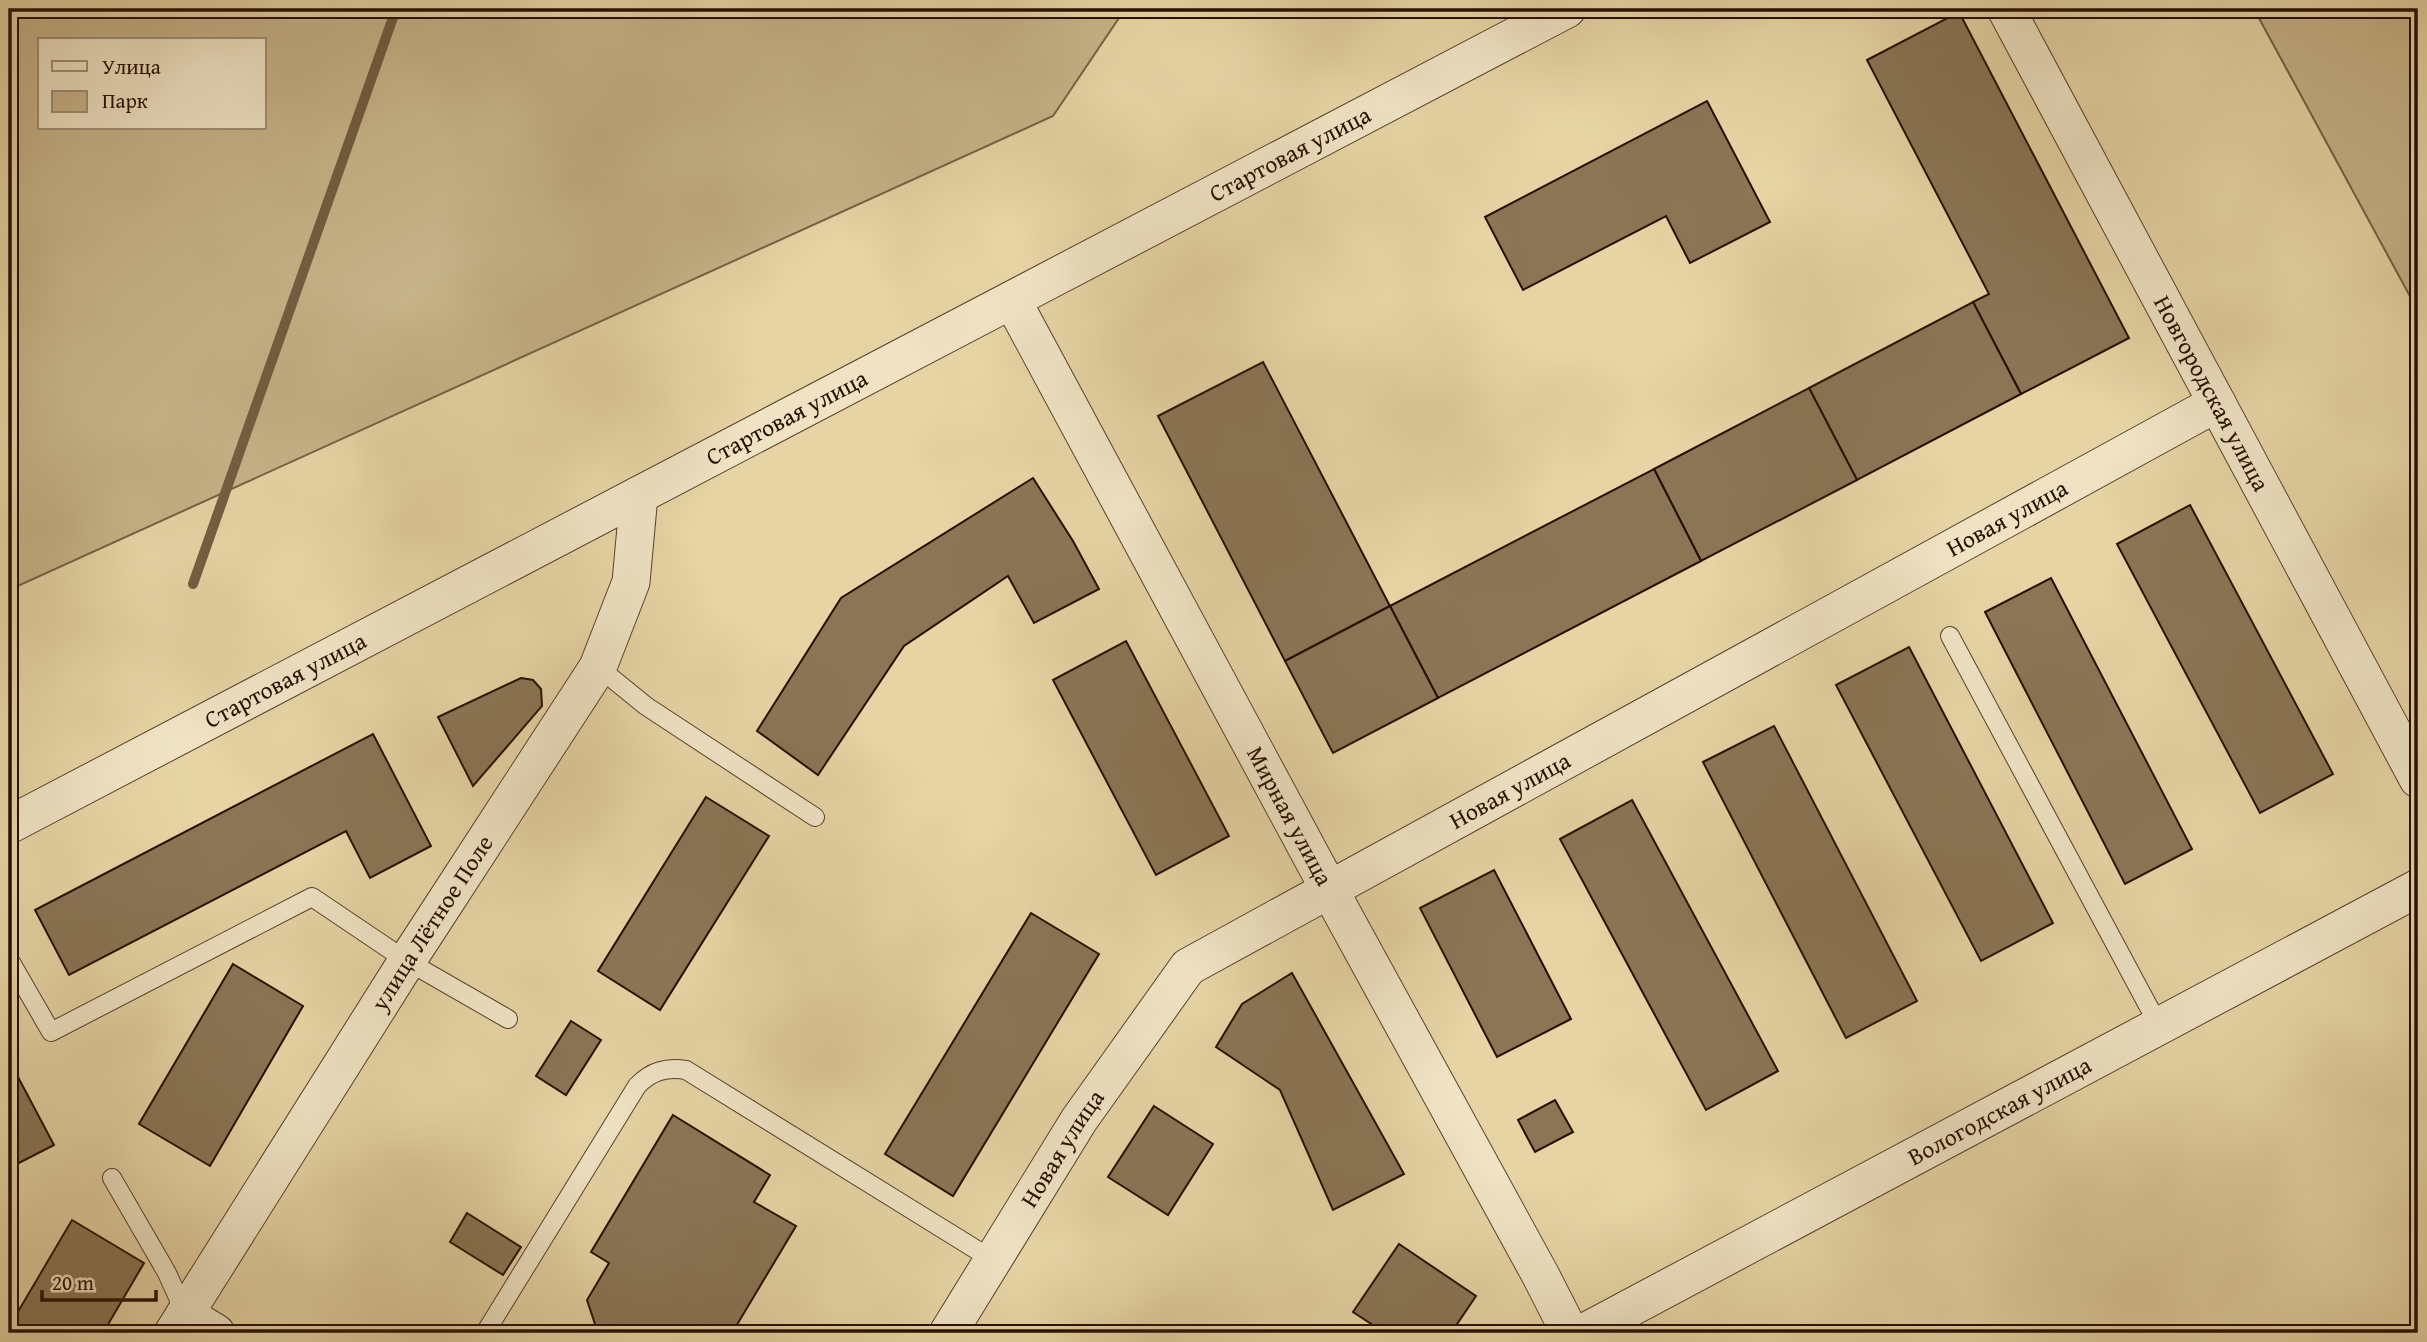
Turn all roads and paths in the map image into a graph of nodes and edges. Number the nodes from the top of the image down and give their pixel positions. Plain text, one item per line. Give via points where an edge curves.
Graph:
1 (1567, 9) edge
2 (2006, 9) edge
3 (1012, 300) junction
4 (2217, 403) junction
5 (639, 495) junction
6 (1950, 636) dead end
7 (597, 667) junction
8 (2418, 779) edge
9 (815, 817) dead end
10 (9, 825) edge
11 (2418, 888) edge
12 (1329, 889) junction
13 (9, 959) edge
14 (407, 961) junction
15 (508, 1019) dead end
16 (2159, 1026) junction
17 (112, 1178) dead end
18 (993, 1260) junction
19 (179, 1323) edge
20 (216, 1333) edge
21 (485, 1333) edge
22 (948, 1333) edge
23 (1570, 1333) edge
24 (1583, 1333) edge

1 - 3 street, Стартовая улица
2 - 4 street, Новгородская улица
3 - 5 street, Стартовая улица
3 - 12 street, Мирная улица
4 - 8 street, Новгородская улица
4 - 12 street, Новая улица
5 - 7 street, улица Лётное Поле via 631,582
5 - 10 street, Стартовая улица
6 - 16 lane
7 - 9 lane via 646,706
7 - 14 street, улица Лётное Поле
11 - 16 street, Вологодская улица
12 - 18 street, Новая улица via 1188,967 1079,1120
12 - 23 street, Мирная улица
13 - 14 lane via 51,1032 312,897
14 - 15 lane
14 - 19 street, улица Лётное Поле
16 - 24 street, Вологодская улица
17 - 19 lane via 167,1273
18 - 21 lane via 686,1070 671,1068 647,1076 637,1086
18 - 22 street, Новая улица
19 - 20 street

